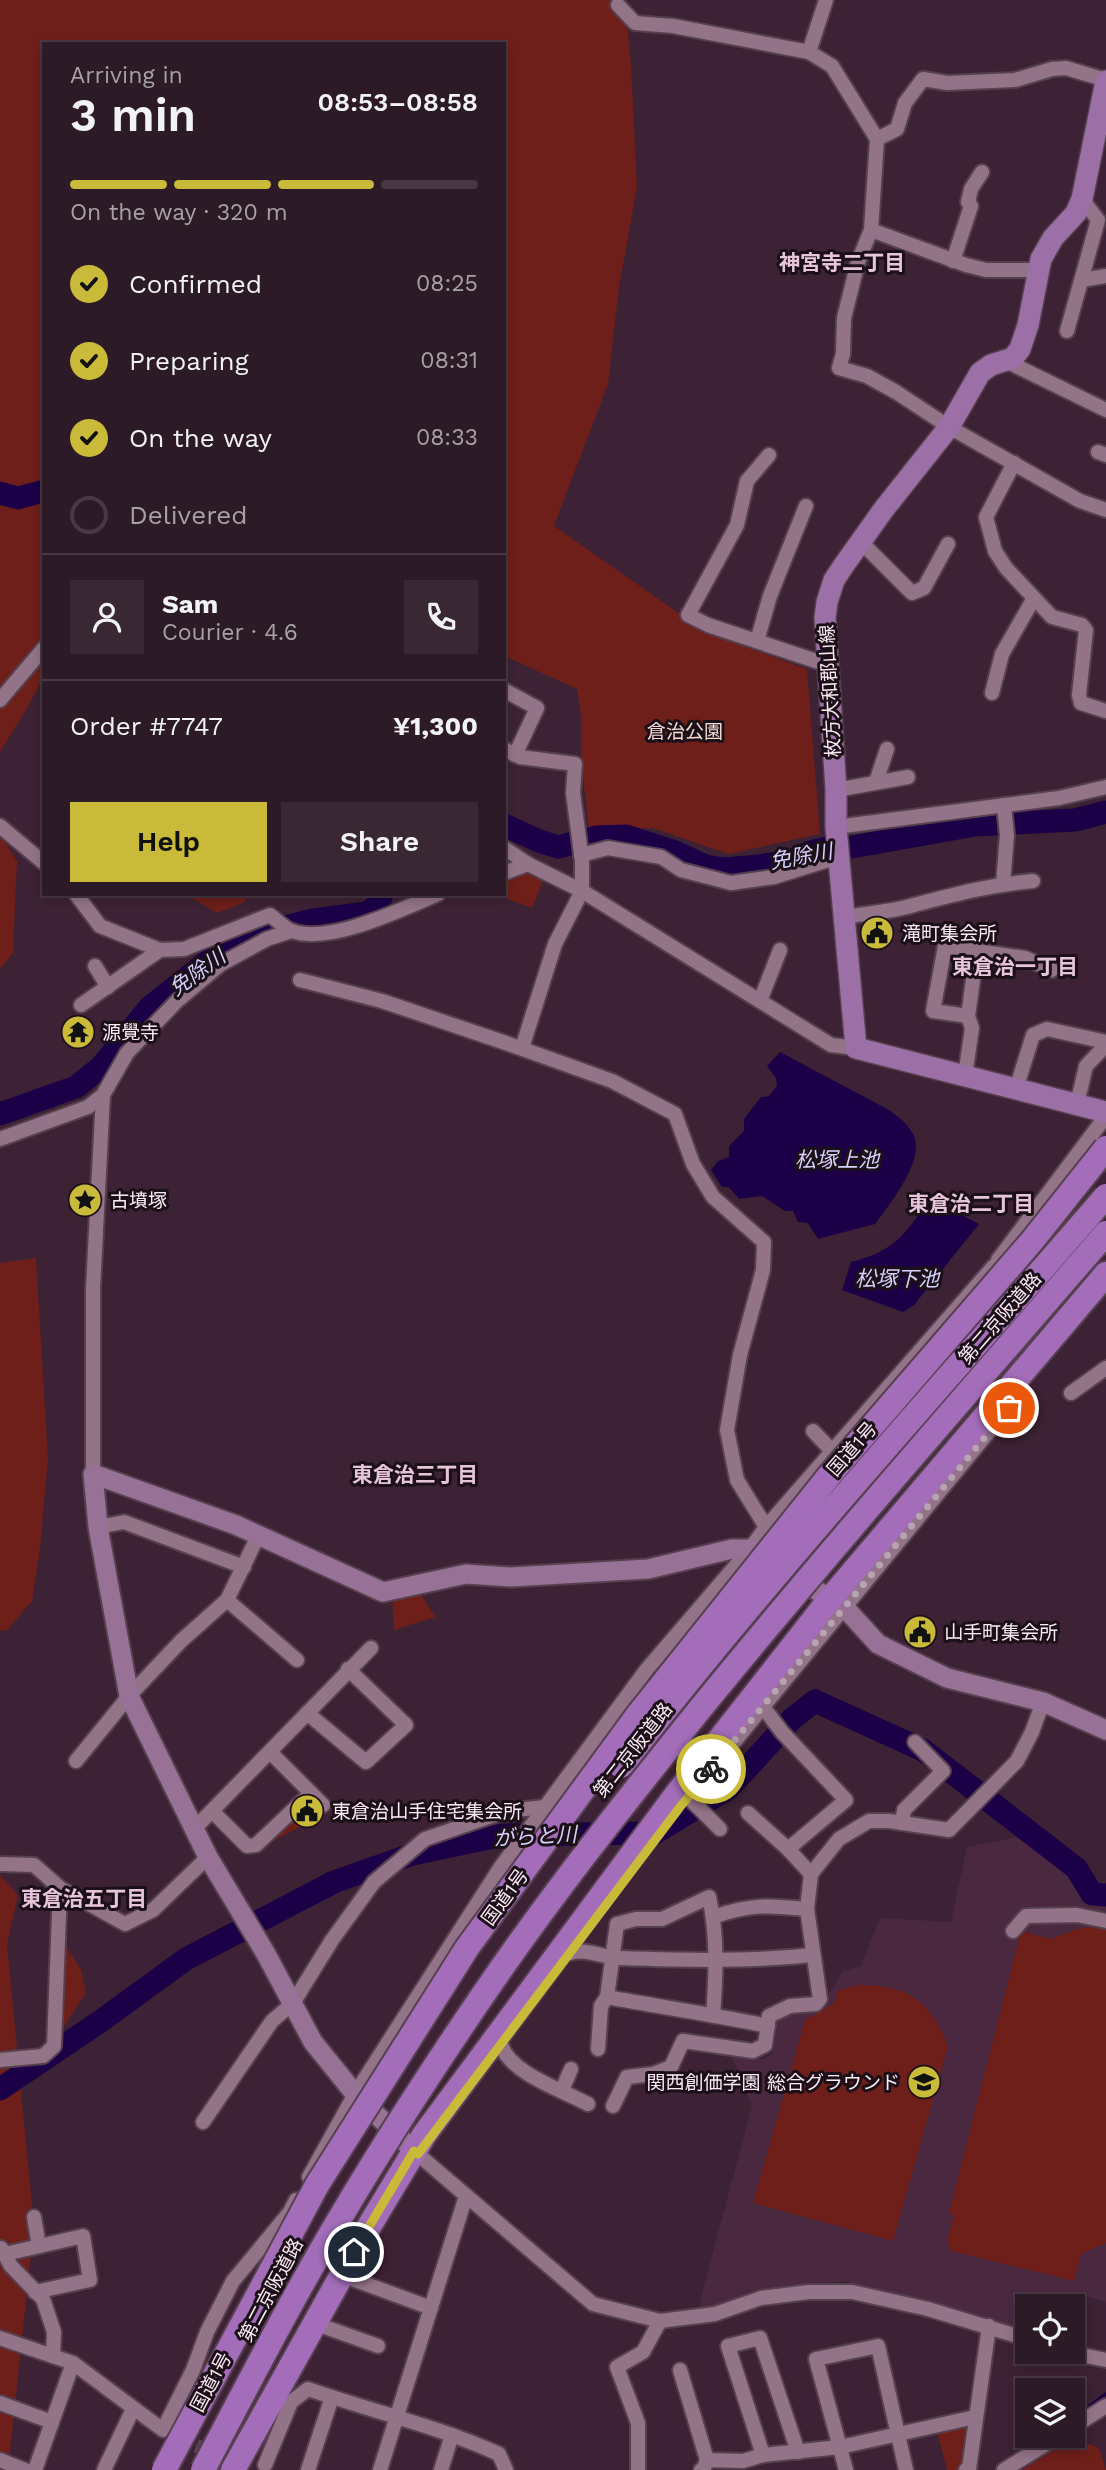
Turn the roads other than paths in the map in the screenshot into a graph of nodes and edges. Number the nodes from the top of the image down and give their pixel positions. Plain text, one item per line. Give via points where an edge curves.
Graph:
1 (826, 0) edge
2 (618, 5) dead end
3 (809, 52) junction
4 (1105, 85) edge
5 (877, 139) junction
6 (982, 172) dead end
7 (1082, 199) junction
8 (871, 230) junction
9 (953, 261) junction
10 (1038, 270) junction
11 (1106, 276) edge
12 (1082, 280) junction
13 (1067, 331) dead end
14 (1006, 361) junction
15 (1106, 410) edge
16 (949, 427) junction
17 (769, 455) dead end
18 (1014, 463) junction
19 (806, 506) dead end
20 (1106, 510) edge
21 (861, 542) junction
22 (948, 544) dead end
23 (1034, 598) junction
24 (757, 641) junction
25 (42, 650) edge
26 (828, 665) junction
27 (506, 691) edge
28 (992, 692) dead end
29 (0, 700) edge
30 (1106, 711) edge
31 (887, 749) dead end
32 (510, 752) edge
33 (908, 777) dead end
34 (876, 782) junction
35 (1106, 787) edge
36 (836, 790) junction
37 (1005, 817) junction
38 (0, 826) edge
39 (837, 844) junction
40 (580, 846) junction
41 (506, 849) edge
42 (42, 861) edge
43 (528, 864) junction
44 (506, 872) edge
45 (1033, 881) dead end
46 (1003, 884) junction
47 (582, 891) junction
48 (78, 896) edge
49 (433, 896) edge
50 (844, 917) junction
51 (291, 931) junction
52 (160, 950) junction
53 (780, 950) dead end
54 (976, 951) junction
55 (95, 966) dead end
56 (1052, 970) dead end
57 (300, 980) dead end
58 (108, 987) junction
59 (760, 1001) junction
60 (82, 1005) dead end
61 (968, 1016) junction
62 (1106, 1043) edge
63 (522, 1048) junction
64 (856, 1048) junction
65 (965, 1076) junction
66 (1016, 1089) junction
67 (103, 1094) junction
68 (1077, 1104) junction
69 (1106, 1114) edge
70 (0, 1139) edge
71 (1106, 1148) edge
72 (1106, 1163) edge
73 (1106, 1196) edge
74 (1106, 1233) edge
75 (1032, 1241) junction
76 (1106, 1256) edge
77 (993, 1267) junction
78 (1103, 1284) edge
79 (1106, 1368) edge
80 (1071, 1393) dead end
81 (813, 1431) dead end
82 (833, 1452) junction
83 (93, 1474) junction
84 (98, 1527) junction
85 (766, 1527) junction
86 (258, 1536) junction
87 (750, 1549) junction
88 (244, 1567) junction
89 (776, 1575) junction
90 (227, 1600) junction
91 (838, 1604) junction
92 (371, 1648) dead end
93 (297, 1660) dead end
94 (348, 1669) junction
95 (722, 1683) junction
96 (129, 1696) junction
97 (1043, 1702) junction
98 (763, 1707) junction
99 (307, 1713) junction
100 (1106, 1730) edge
101 (915, 1742) dead end
102 (270, 1752) junction
103 (76, 1761) dead end
104 (311, 1793) junction
105 (683, 1795) junction
106 (323, 1805) dead end
107 (545, 1807) junction
108 (212, 1811) junction
109 (748, 1813) dead end
110 (902, 1823) junction
111 (720, 1829) dead end
112 (193, 1830) junction
113 (788, 1849) junction
114 (208, 1857) junction
115 (0, 1864) edge
116 (811, 1874) junction
117 (60, 1888) junction
118 (807, 1909) junction
119 (713, 1917) junction
120 (1106, 1921) edge
121 (1013, 1931) dead end
122 (570, 1953) junction
123 (812, 1955) junction
124 (614, 1958) junction
125 (717, 1961) junction
126 (607, 1997) junction
127 (293, 2003) junction
128 (713, 2016) junction
129 (768, 2026) junction
130 (501, 2043) junction
131 (598, 2049) dead end
132 (0, 2060) edge
133 (571, 2069) dead end
134 (562, 2090) junction
135 (355, 2094) junction
136 (588, 2104) dead end
137 (613, 2106) dead end
138 (203, 2122) dead end
139 (416, 2152) junction
140 (466, 2196) junction
141 (34, 2217) dead end
142 (39, 2246) junction
143 (2, 2250) edge
144 (346, 2278) junction
145 (35, 2292) junction
146 (431, 2308) junction
147 (660, 2321) junction
148 (989, 2326) junction
149 (325, 2327) junction
150 (1015, 2335) edge
151 (0, 2338) edge
152 (378, 2346) dead end
153 (301, 2350) junction
154 (53, 2356) junction
155 (1085, 2356) edge
156 (1106, 2360) edge
157 (73, 2363) junction
158 (680, 2370) dead end
159 (302, 2393) junction
160 (332, 2397) junction
161 (0, 2403) edge
162 (1106, 2406) edge
163 (133, 2409) junction
164 (397, 2415) junction
165 (975, 2417) junction
166 (1085, 2419) edge
167 (52, 2422) junction
168 (898, 2432) junction
169 (452, 2435) junction
170 (840, 2447) junction
171 (1040, 2448) edge
172 (797, 2452) junction
173 (763, 2455) junction
174 (0, 2460) edge
175 (704, 2465) edge
176 (744, 2465) edge
177 (262, 2468) edge
178 (25, 2470) edge
179 (35, 2470) edge
180 (104, 2470) edge
181 (164, 2470) edge
182 (175, 2470) edge
183 (202, 2470) edge
184 (233, 2470) edge
185 (308, 2470) edge
186 (380, 2470) edge
187 (441, 2470) edge
188 (506, 2470) edge
189 (638, 2470) edge
190 (846, 2470) edge
191 (906, 2470) edge
192 (966, 2470) edge
193 (1004, 2470) edge

1 - 3 street
2 - 3 street via 635,23
3 - 5 street via 832,66
4 - 5 street via 1066,68 1015,80 947,83 923,79 905,103 897,129
4 - 7 main road, 枚方大和郡山線
5 - 8 street
6 - 9 street via 971,189 971,206
7 - 10 main road, 枚方大和郡山線 via 1076,213 1046,247
7 - 12 street via 1098,220
8 - 9 street
8 - 16 street via 844,318 839,368 867,376
9 - 10 street via 986,270
10 - 14 main road, 枚方大和郡山線 via 1020,349
11 - 12 street
12 - 13 street
14 - 15 street
14 - 16 main road, 枚方大和郡山線 via 980,373
16 - 18 street
16 - 21 main road, 枚方大和郡山線
17 - 24 street via 747,481 737,525 688,615
18 - 20 street via 1080,501
18 - 23 street via 986,517 995,551
19 - 24 street
21 - 22 street via 912,593 924,588
21 - 26 main road, 枚方大和郡山線 via 834,580 827,602
23 - 28 street via 1002,654
23 - 30 street via 1052,617 1083,625 1079,695 1081,702
24 - 26 street
25 - 29 street
26 - 36 main road, 枚方大和郡山線
27 - 32 street via 537,708
31 - 34 street
32 - 40 street via 575,764 573,793
33 - 34 street
34 - 36 street
35 - 37 street
36 - 39 main road, 枚方大和郡山線
37 - 39 street
37 - 46 street
38 - 42 street
39 - 40 street via 774,877 731,883 681,870 661,857
39 - 50 main road, 枚方大和郡山線
40 - 47 street
41 - 43 street
43 - 44 street
43 - 47 street
45 - 46 street
46 - 50 street
47 - 59 street
47 - 63 street via 555,944
48 - 52 street via 100,926
49 - 51 street via 322,935
50 - 64 main road, 枚方大和郡山線
51 - 52 street via 270,915 184,949
51 - 67 street via 221,964 177,1001 127,1053
52 - 58 street
53 - 59 street
54 - 56 street via 1025,958
54 - 61 street
54 - 61 street via 945,946 933,1011
55 - 58 street
57 - 63 street via 382,1001
58 - 60 street
59 - 64 street via 831,1045
61 - 65 street via 972,1028
62 - 66 street via 1047,1029 1032,1035
62 - 68 street via 1086,1066
63 - 85 street via 612,1081 676,1114 693,1164 713,1198 764,1242 763,1270 740,1355 727,1430 737,1479
64 - 65 main road
65 - 66 main road
66 - 68 main road
67 - 70 street via 88,1107
67 - 83 street via 93,1289
68 - 69 main road
69 - 77 street
71 - 75 highway, 国道1号, bridge
72 - 89 highway, bridge via 926,1386 841,1476
73 - 89 highway, 第二京阪道路, bridge
74 - 95 highway, 第二京阪道路, bridge
75 - 77 street
75 - 181 highway, 国道1号, bridge via 829,1476 637,1716 467,1948 317,2185
76 - 95 highway, bridge via 803,1605
77 - 82 street
78 - 91 highway
79 - 80 street
81 - 82 street
82 - 85 street
83 - 84 street
83 - 86 street
84 - 88 street via 124,1522
84 - 96 street
85 - 87 street
86 - 87 street via 383,1592 466,1574 511,1577 648,1569
86 - 88 street
87 - 91 street
87 - 107 street via 647,1669
88 - 90 street
89 - 182 highway, 第二京阪道路, bridge via 700,1664 456,1986 327,2190
90 - 93 street
90 - 96 street
91 - 97 street via 878,1644 947,1678
91 - 98 street
91 - 105 highway
92 - 94 street
94 - 99 street
94 - 99 street via 406,1725 366,1762
95 - 183 highway, 第二京阪道路, bridge via 556,1893 419,2091 302,2284
96 - 103 street
96 - 112 street
97 - 100 street
97 - 110 street via 1017,1761 949,1830
98 - 105 street
98 - 113 street via 846,1800
99 - 102 street
101 - 110 street via 943,1771 904,1810
102 - 104 street
102 - 108 street
104 - 106 street
104 - 108 street via 256,1845 247,1846
105 - 111 street
105 - 122 street
105 - 139 highway via 620,1871
107 - 127 street via 506,1811 425,1839 374,1882
107 - 135 street via 500,1868
108 - 112 street
109 - 113 street
110 - 116 street via 869,1821 839,1839
112 - 114 street
113 - 116 street
114 - 117 street via 153,1910 125,1924
114 - 127 street
115 - 117 street via 34,1865
116 - 118 street
117 - 132 street via 54,2046 43,2056
118 - 119 street via 742,1908
118 - 123 street
119 - 124 street via 709,1897 662,1919 617,1924
119 - 125 street
120 - 121 street via 1077,1915 1026,1916
122 - 124 street via 577,1950
122 - 130 street
123 - 125 street
123 - 129 street via 820,1998 816,2004 790,2006 769,2016
124 - 125 street
124 - 126 street
125 - 128 street
126 - 128 street
126 - 131 street via 601,2006
127 - 135 street via 313,2042
127 - 138 street via 272,2021
128 - 129 street
129 - 137 street via 765,2045 754,2051 683,2041 671,2067 627,2077
130 - 134 street via 504,2053 524,2072
130 - 139 street
133 - 134 street
134 - 136 street
135 - 139 street
135 - 163 street via 290,2211 233,2281 163,2430
139 - 140 street
139 - 144 street
139 - 153 highway
140 - 146 street
140 - 147 street via 593,2304
141 - 142 street
142 - 143 street
142 - 145 street via 83,2236 90,2280
143 - 145 street
144 - 146 street
144 - 149 street via 346,2291
144 - 153 street via 317,2332
145 - 154 street via 43,2299 54,2332
146 - 164 street
147 - 148 street via 715,2314 761,2298 852,2292
147 - 189 street via 643,2352 617,2367 638,2423
148 - 150 street
148 - 165 street
149 - 152 street
149 - 159 street via 300,2375
151 - 154 street
153 - 184 highway
154 - 157 street
155 - 156 street
157 - 163 street
157 - 167 street
158 - 175 street
159 - 160 street via 308,2389
159 - 177 street via 291,2402
160 - 164 street
160 - 185 street
161 - 167 street
162 - 166 street
163 - 180 street
164 - 169 street
164 - 186 street
165 - 168 street
165 - 192 street
167 - 179 street
168 - 170 street
168 - 170 street via 878,2346 816,2359
168 - 191 street
169 - 187 street
169 - 188 street via 499,2454
170 - 172 street
170 - 190 street
171 - 193 street
172 - 173 street
172 - 173 street via 760,2338 728,2346
173 - 176 street
174 - 178 street
175 - 176 street

